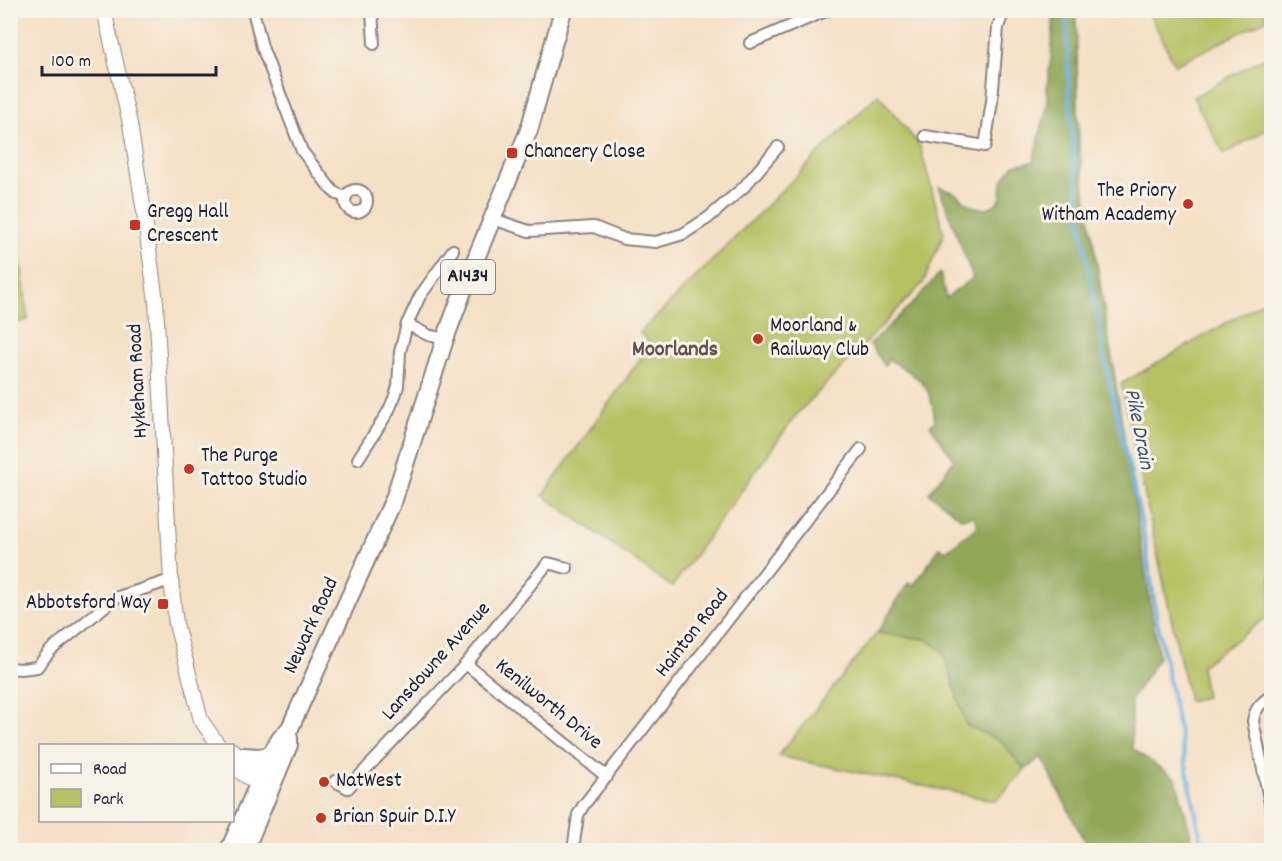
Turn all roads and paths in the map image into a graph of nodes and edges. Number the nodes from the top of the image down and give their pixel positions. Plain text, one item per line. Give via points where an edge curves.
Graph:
1 (104, 10) edge
2 (253, 10) edge
3 (372, 10) edge
4 (562, 10) edge
5 (828, 10) edge
6 (1004, 10) edge
7 (750, 43) dead end
8 (374, 44) dead end
9 (925, 136) dead end
10 (778, 147) dead end
11 (346, 196) dead end
12 (493, 219) junction
13 (453, 250) dead end
14 (406, 324) junction
15 (445, 339) junction
16 (861, 449) dead end
17 (358, 459) dead end
18 (567, 568) dead end
19 (171, 580) junction
20 (466, 664) junction
21 (10, 668) edge
22 (1272, 695) edge
23 (290, 728) junction
24 (218, 744) edge
25 (271, 756) junction
26 (236, 757) edge
27 (607, 777) junction
28 (335, 781) dead end
29 (266, 784) junction
30 (1272, 813) edge
31 (229, 850) edge
32 (246, 850) edge
33 (573, 850) edge

1 - 19 street, Hykeham Road via 130,124 156,302
2 - 11 street via 262,47 302,151 331,189
3 - 8 street
4 - 12 main road, A1434 via 529,130
5 - 7 street
6 - 9 street via 998,27 985,146
10 - 12 street via 744,187 708,218 683,234 656,242 624,239 594,227 529,231
12 - 15 main road, A1434
13 - 14 street via 420,296
14 - 15 street via 428,336
14 - 17 street via 395,396
15 - 23 main road, Newark Road / A1434 via 394,499
16 - 27 street, Hainton Road
18 - 20 street, Lansdowne Avenue via 548,563
19 - 21 street via 115,598 51,650 37,667
19 - 24 street, Hykeham Road via 176,624 201,720
20 - 27 street, Kenilworth Drive
20 - 28 street, Lansdowne Avenue via 348,788
22 - 30 street via 1259,704 1253,721
23 - 25 main road, Newark Road / A1434
23 - 29 main road, Newark Road / A1434 via 289,744
25 - 26 main road
25 - 29 main road, Newark Road / A1434
26 - 29 street
27 - 33 street, Hainton Road via 578,815
29 - 31 main road, Newark Road / A1434
29 - 32 main road, Newark Road / A1434

